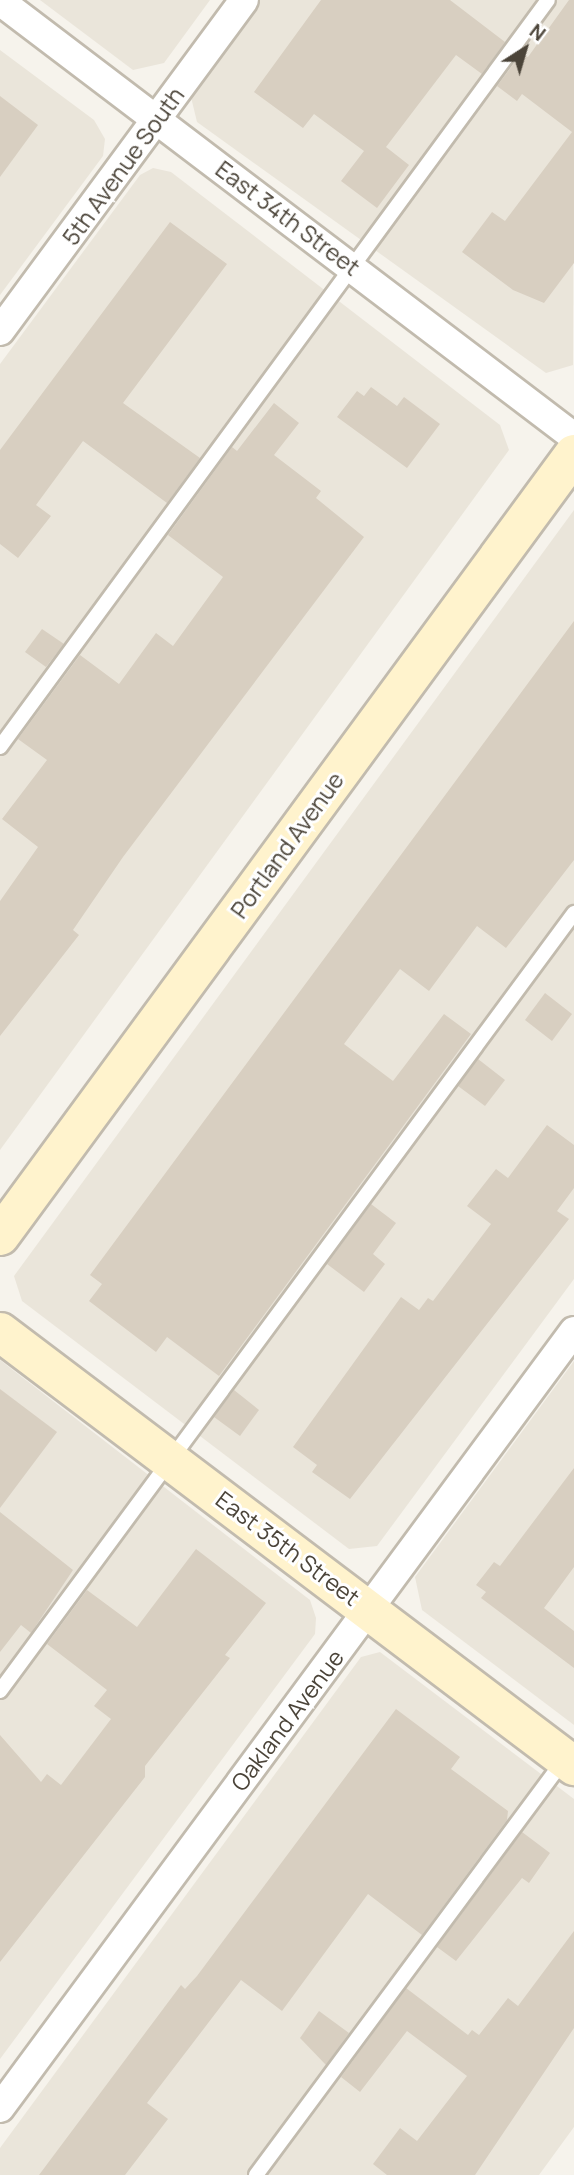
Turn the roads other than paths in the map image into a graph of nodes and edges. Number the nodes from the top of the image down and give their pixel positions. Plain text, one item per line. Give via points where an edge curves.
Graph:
1 (244, 0) edge
2 (548, 0) edge
3 (0, 1) edge
4 (156, 119) junction
5 (351, 267) junction
6 (0, 331) edge
7 (574, 437) edge
8 (574, 454) edge
9 (0, 747) edge
10 (574, 913) edge
11 (0, 1236) edge
12 (574, 1331) edge
13 (0, 1332) edge
14 (171, 1460) junction
15 (370, 1609) junction
16 (0, 1691) edge
17 (571, 1757) edge
18 (0, 2108) edge
19 (256, 2175) edge

1 - 4 street, 5th Avenue South
2 - 5 lane
3 - 4 street, East 34th Street
4 - 5 street, East 34th Street
4 - 6 street, 5th Avenue South
5 - 7 street, East 34th Street
5 - 9 lane
8 - 11 street, Portland Avenue
10 - 14 lane
12 - 15 street, Oakland Avenue
13 - 14 street, East 35th Street
14 - 15 street, East 35th Street
14 - 16 lane
15 - 17 street, East 35th Street
15 - 18 street, Oakland Avenue
17 - 19 lane

